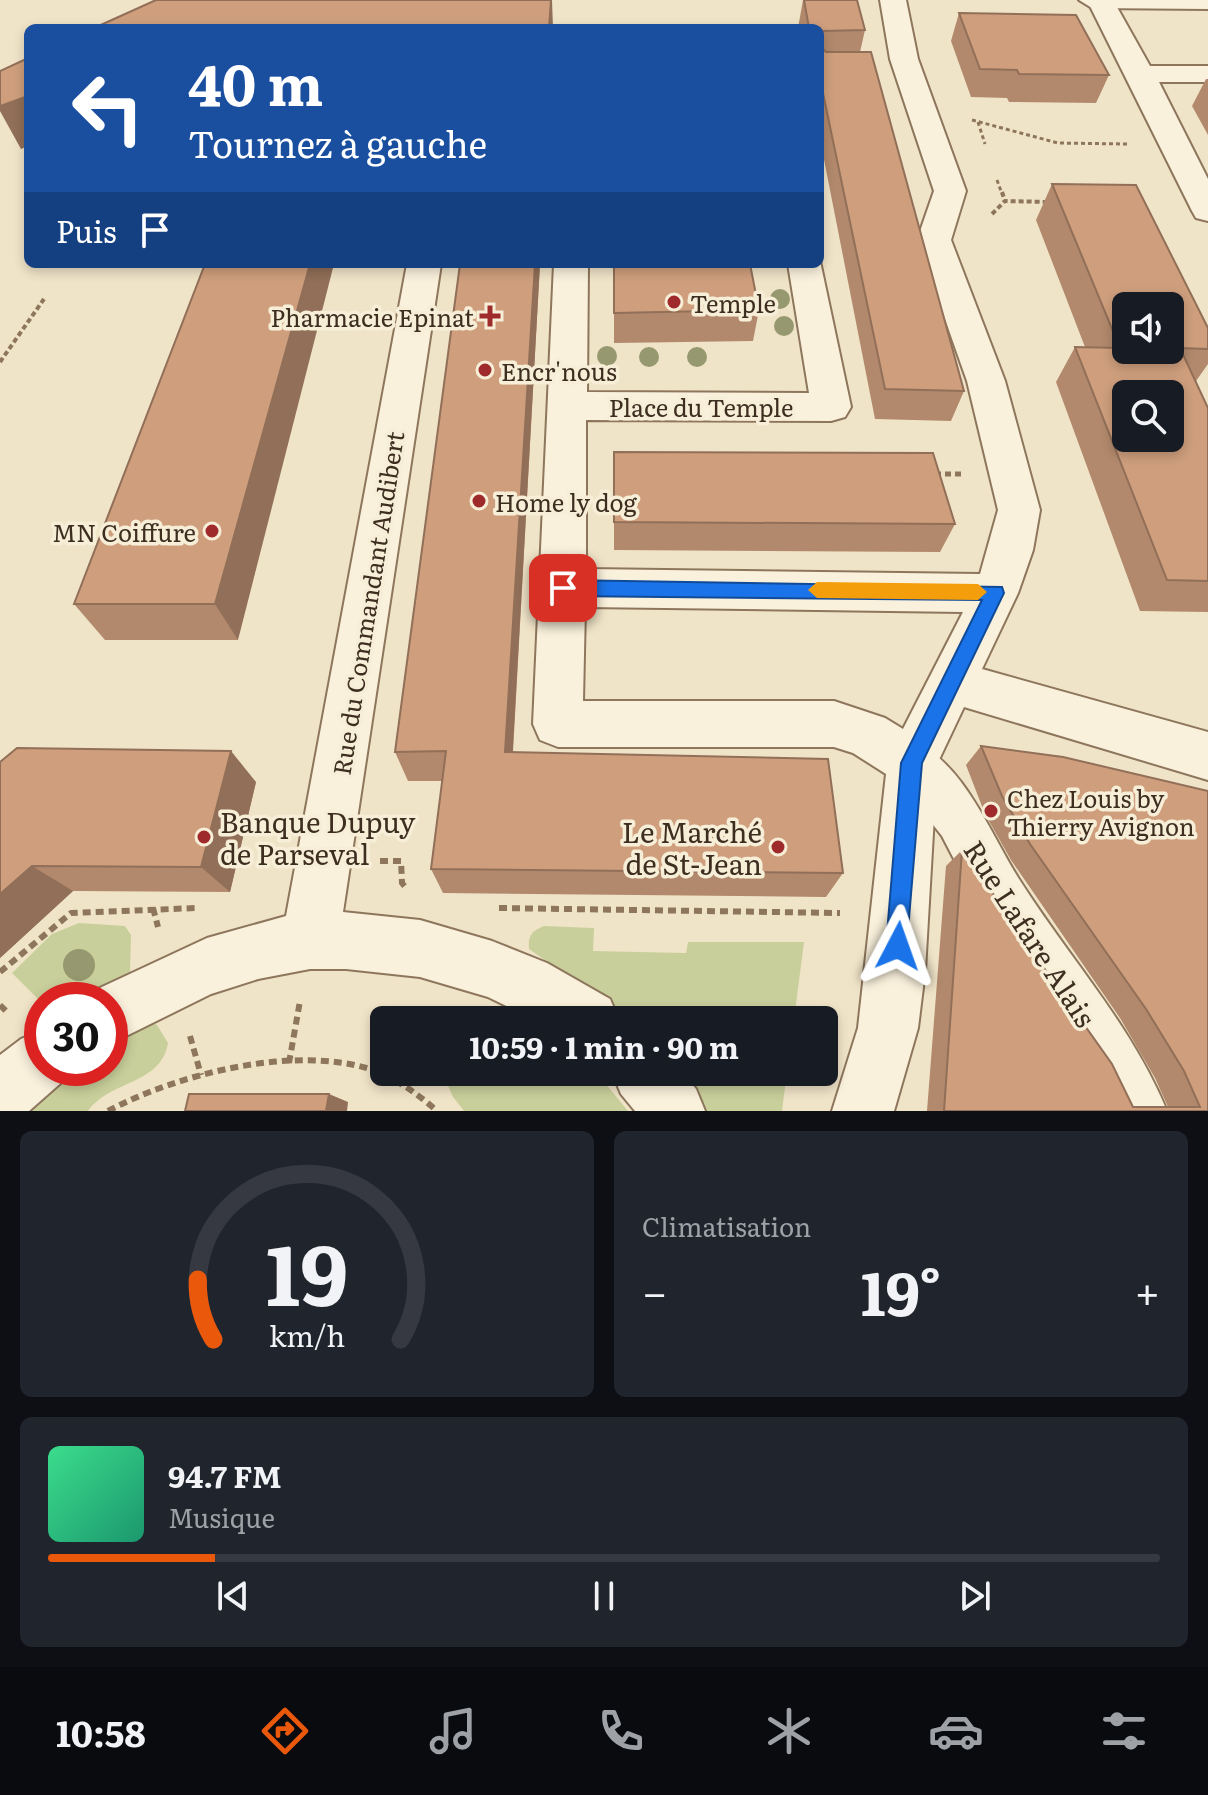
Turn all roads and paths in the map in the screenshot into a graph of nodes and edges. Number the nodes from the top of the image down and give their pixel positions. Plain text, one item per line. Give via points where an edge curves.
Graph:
1 (893, 0) edge
2 (1092, 0) edge
3 (1100, 0) edge
4 (1208, 1) edge
5 (1141, 74) junction
6 (1208, 74) edge
7 (923, 117) junction
8 (1176, 145) junction
9 (1051, 202) edge
10 (1208, 211) edge
11 (943, 263) junction
12 (423, 268) edge
13 (571, 268) edge
14 (806, 268) edge
15 (44, 299) dead end
16 (0, 362) edge
17 (567, 406) junction
18 (934, 474) edge
19 (1010, 474) junction
20 (563, 588) junction
21 (995, 593) junction
22 (951, 682) junction
23 (1208, 756) edge
24 (912, 763) junction
25 (324, 863) junction
26 (411, 894) dead end
27 (207, 908) edge
28 (484, 908) edge
29 (900, 920) junction
30 (310, 941) junction
31 (0, 972) edge
32 (128, 1005) edge
33 (566, 1006) edge
34 (370, 1070) edge
35 (24, 1075) edge
36 (400, 1086) edge
37 (654, 1086) edge
38 (0, 1095) edge
39 (108, 1111) edge
40 (437, 1111) edge
41 (674, 1111) edge
42 (863, 1111) edge
43 (1139, 1111) edge

1 - 7 street via 896,71
2 - 3 street
3 - 4 street
3 - 5 street
5 - 6 street
5 - 8 street
7 - 8 path via 960,117 1058,143
7 - 11 street via 950,191 934,240
8 - 10 street
9 - 11 path via 1005,201
11 - 19 street via 986,381
12 - 25 street, Rue du Commandant Audibert
13 - 17 street
14 - 17 street, Place du Temple via 831,407
15 - 16 path
17 - 20 street
18 - 19 path
19 - 21 street via 1019,510
20 - 21 street
20 - 24 street via 558,724 834,724 867,734
21 - 22 street
22 - 23 street
22 - 24 street
24 - 29 street
24 - 43 street, Rue Lafare Alais via 959,819 1001,897 1109,1051
25 - 26 path via 401,861 402,883
25 - 30 street, Rue du Commandant Audibert
27 - 31 path via 71,913
28 - 29 path via 860,912
29 - 42 street via 888,1028
30 - 32 street via 253,952 199,971
30 - 33 street via 370,943 480,965
34 - 39 path via 289,1063 212,1072 131,1096
35 - 38 street
36 - 40 path
37 - 41 street

